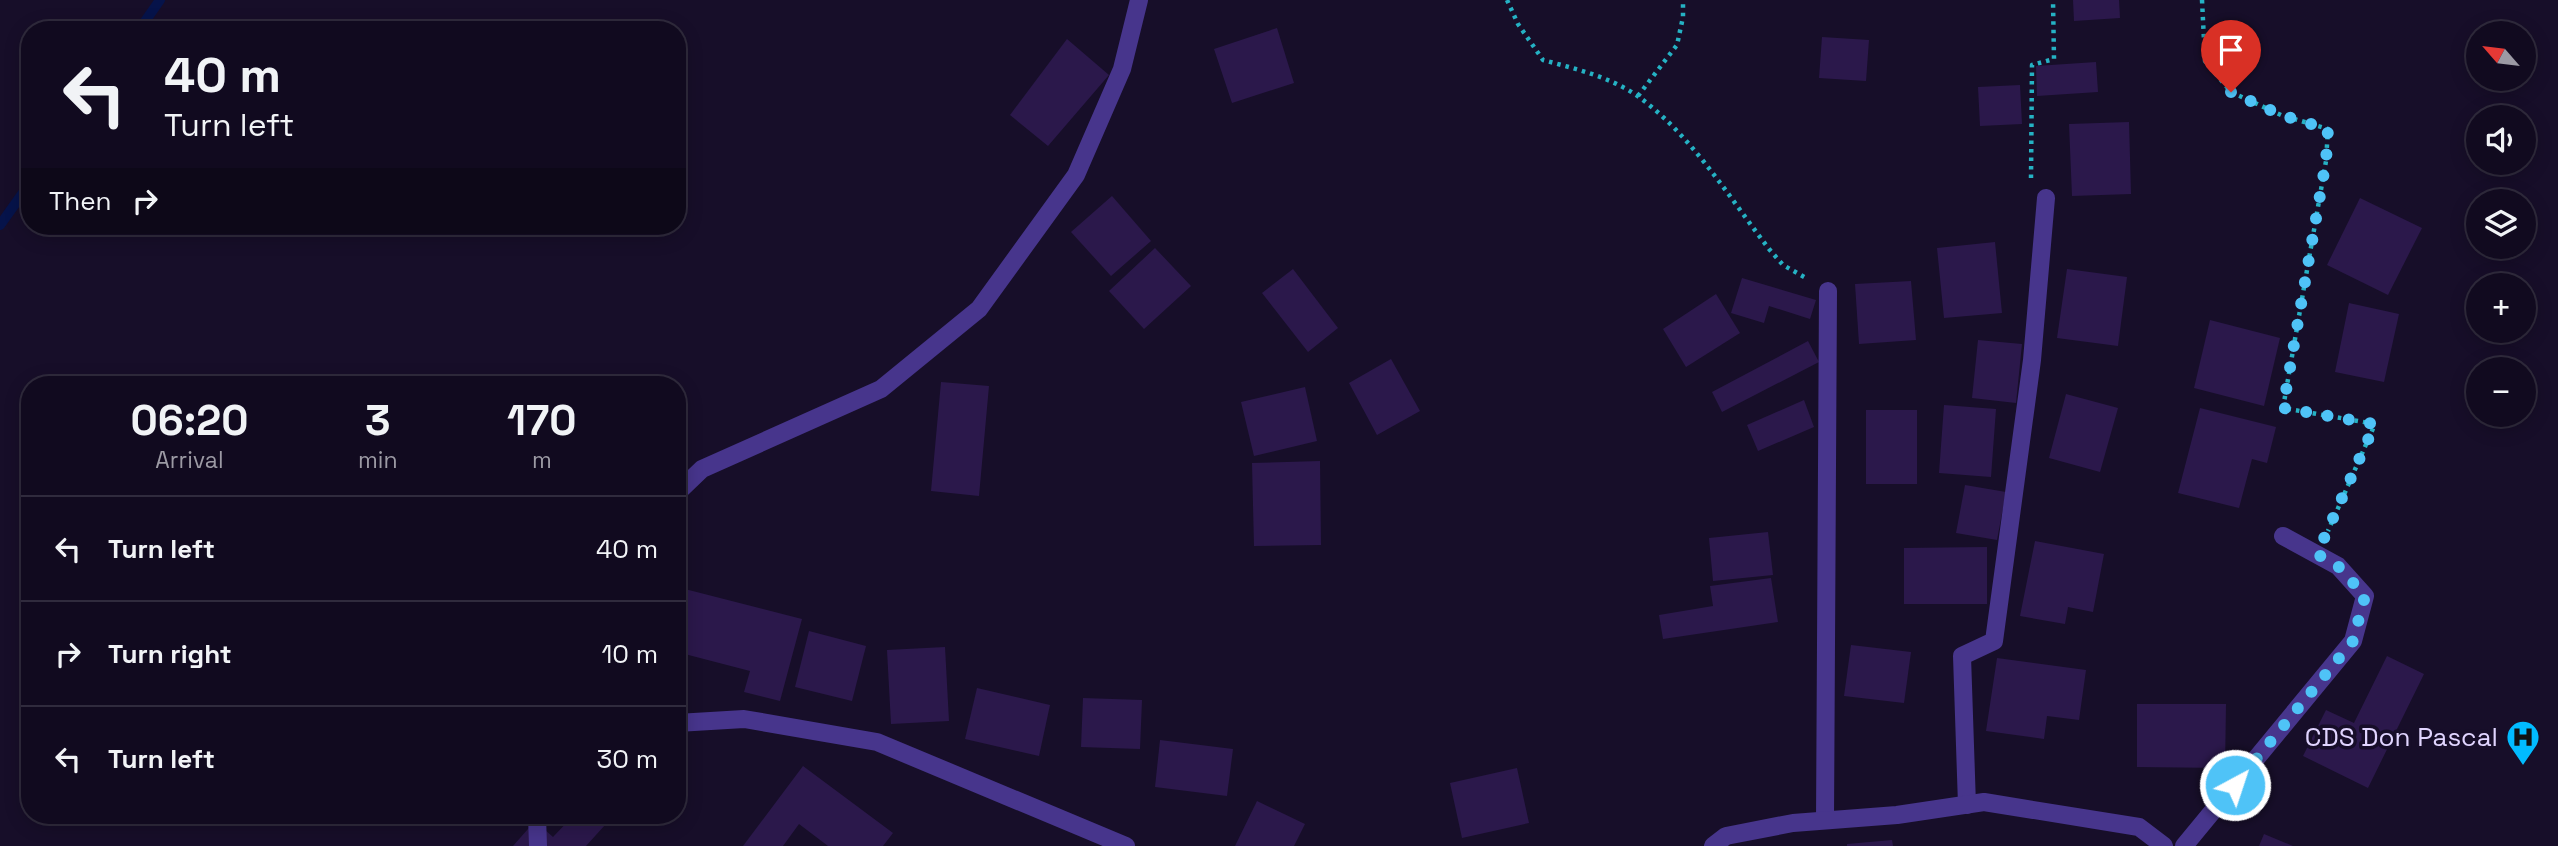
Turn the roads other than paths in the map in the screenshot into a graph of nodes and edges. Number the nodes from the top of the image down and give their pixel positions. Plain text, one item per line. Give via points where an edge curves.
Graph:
1 (1139, 0) edge
2 (2046, 198) road end
3 (1828, 291) road end
4 (686, 484) edge
5 (2283, 536) dead end
6 (686, 722) edge
7 (1967, 805) junction
8 (1825, 820) junction
9 (537, 824) edge
10 (538, 846) edge
11 (1126, 846) edge
12 (1713, 846) edge
13 (2164, 846) edge
14 (2184, 846) edge

1 - 4 street via 1122,69 1076,175 979,309 881,389 702,469
2 - 7 street via 2032,360 1994,640 1962,656
3 - 8 street
5 - 14 street via 2338,566 2365,596 2353,641
6 - 11 street via 744,719 877,742
7 - 8 street
7 - 13 street via 1984,803 2139,827
8 - 12 street via 1726,836
9 - 10 street

